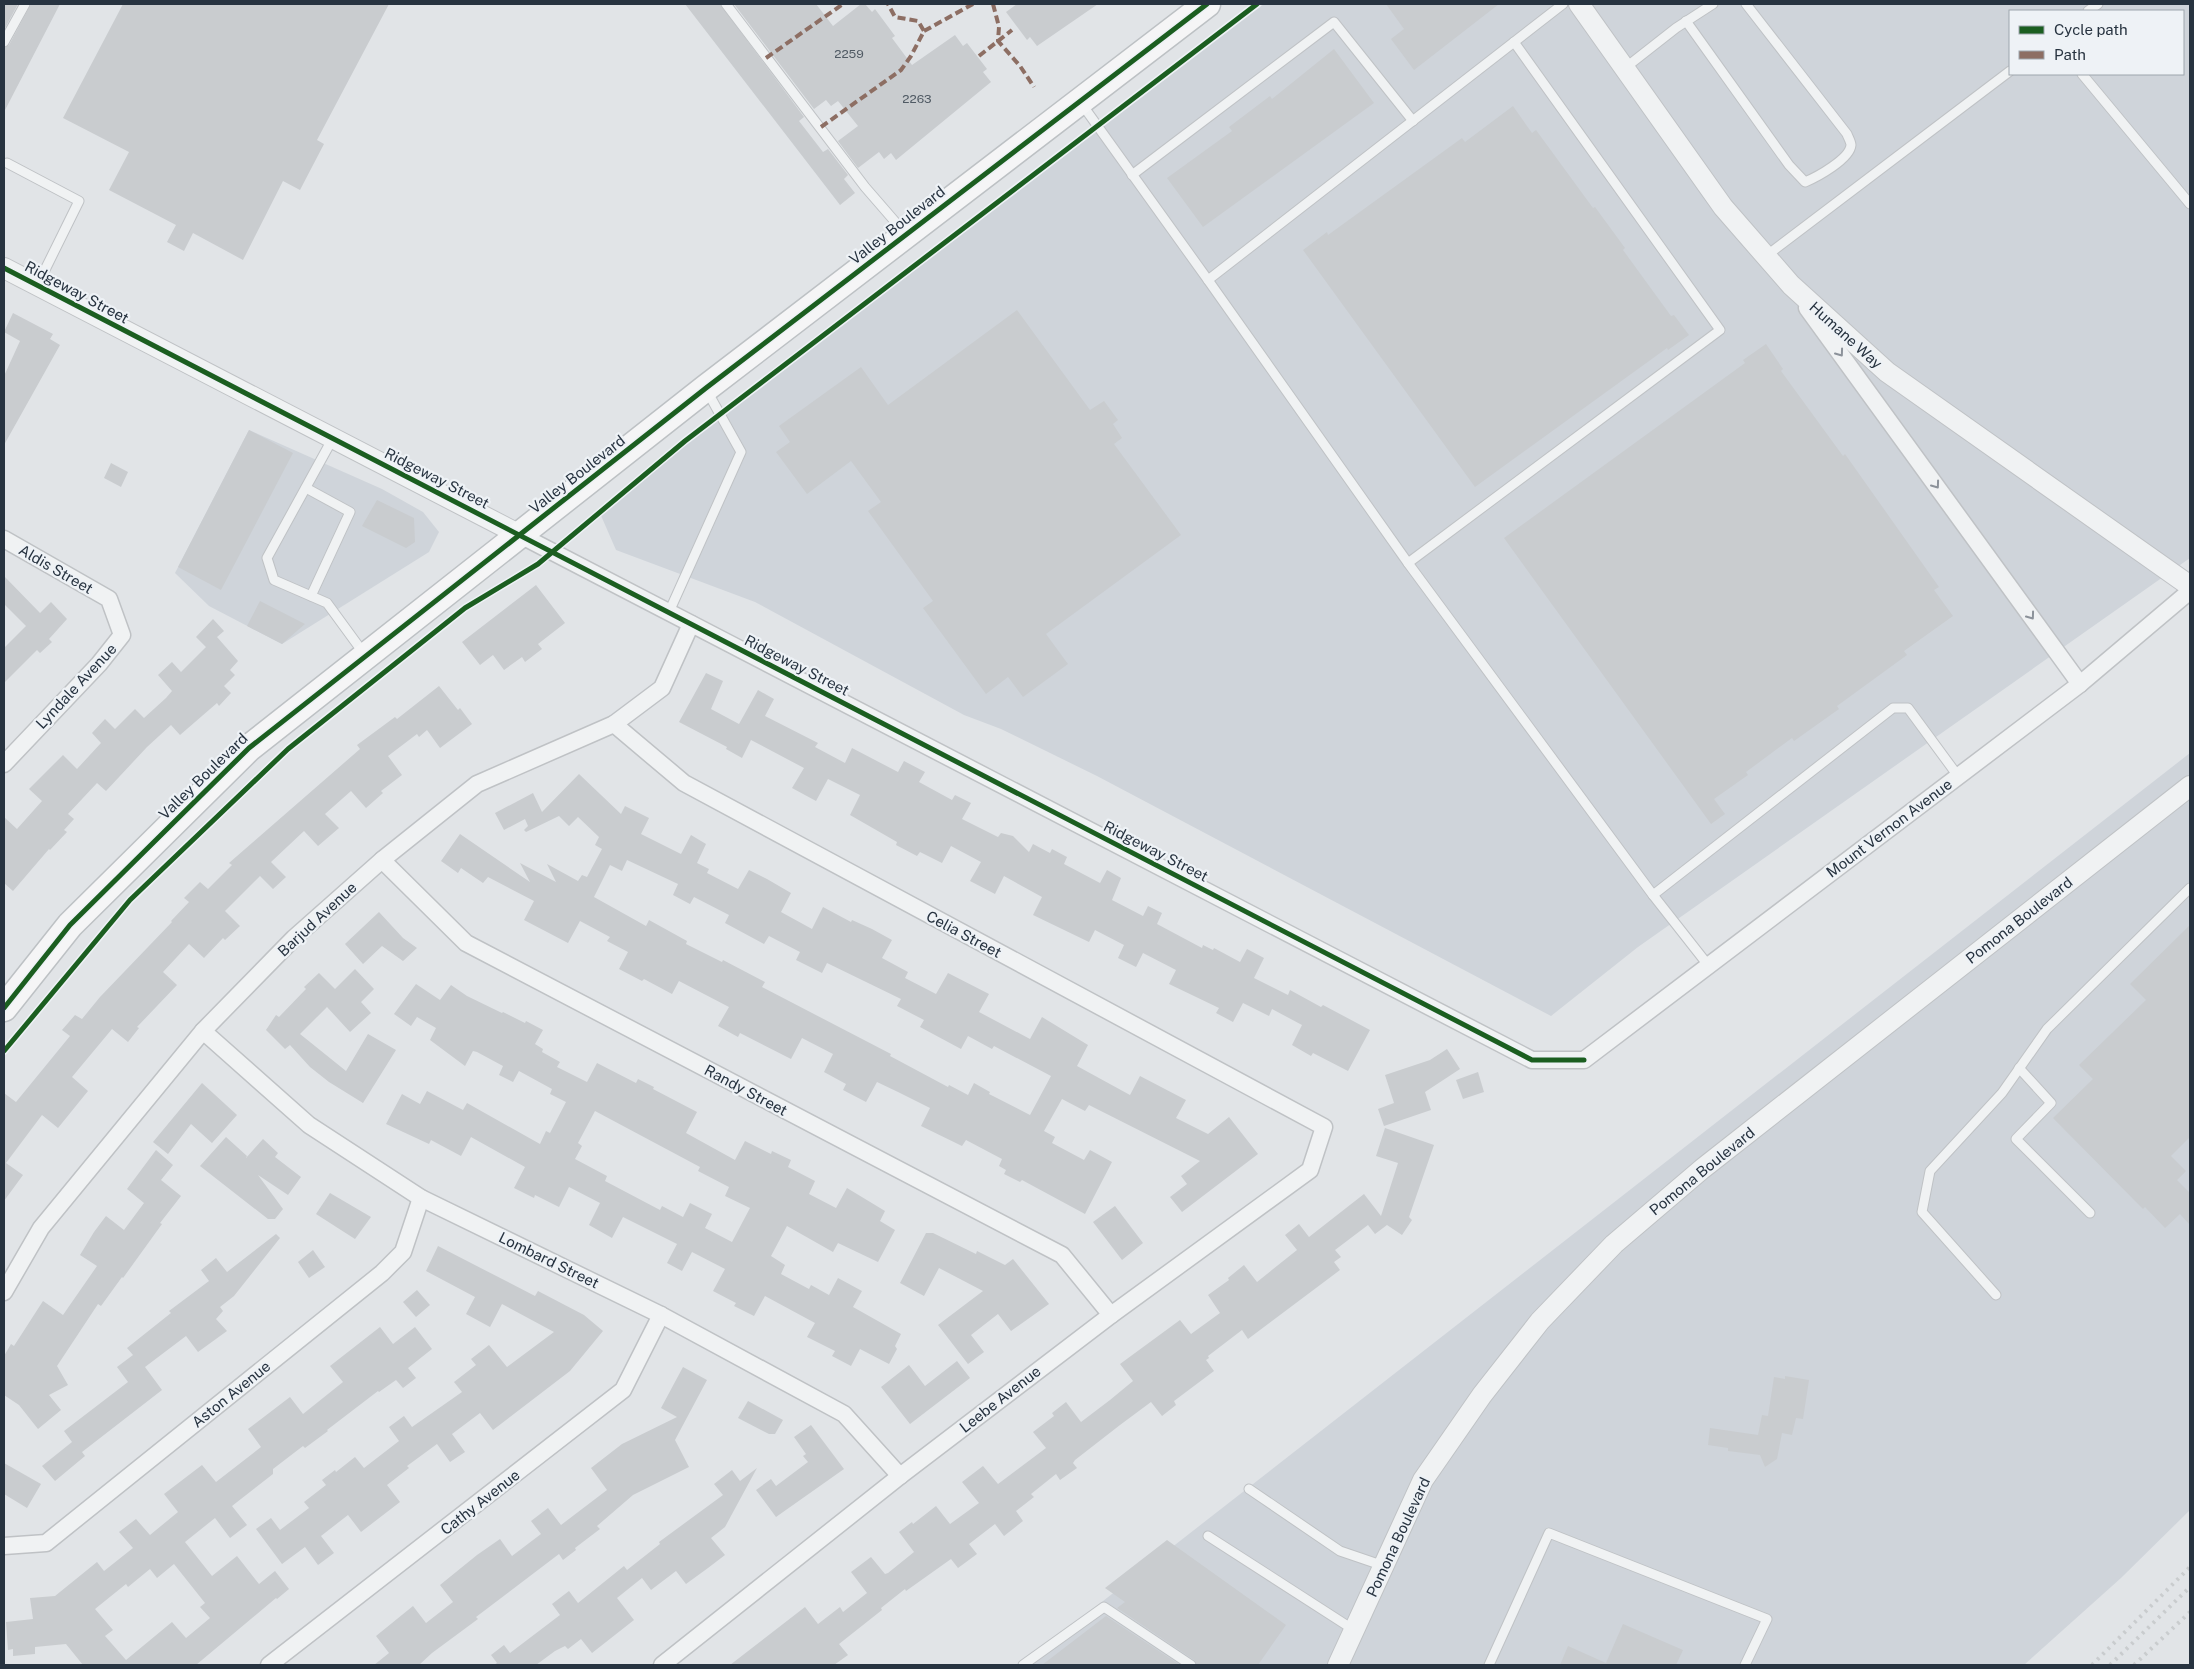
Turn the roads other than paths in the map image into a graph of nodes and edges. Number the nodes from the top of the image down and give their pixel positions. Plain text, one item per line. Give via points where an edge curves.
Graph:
1 (25, 4) edge
2 (726, 4) edge
3 (1206, 4) edge
4 (1563, 4) edge
5 (1579, 4) edge
6 (1713, 4) edge
7 (1746, 4) edge
8 (1686, 21) junction
9 (4, 42) edge
10 (1514, 42) junction
11 (1625, 68) junction
12 (2009, 72) edge
13 (2083, 75) edge
14 (1079, 101) junction
15 (1413, 121) junction
16 (7, 164) dead end
17 (1132, 174) junction
18 (2190, 204) edge
19 (905, 234) junction
20 (1766, 257) junction
21 (4, 268) edge
22 (1208, 280) junction
23 (37, 286) junction
24 (1791, 286) junction
25 (706, 388) junction
26 (333, 438) junction
27 (306, 488) junction
28 (520, 535) junction
29 (4, 539) edge
30 (1408, 563) junction
31 (2190, 586) edge
32 (2190, 591) edge
33 (311, 596) junction
34 (109, 599) joint
35 (669, 612) junction
36 (691, 624) junction
37 (366, 656) junction
38 (2080, 684) junction
39 (614, 724) junction
40 (4, 764) edge
41 (1958, 776) junction
42 (2190, 786) edge
43 (382, 860) junction
44 (2190, 888) edge
45 (1652, 895) junction
46 (1708, 965) junction
47 (4, 1008) edge
48 (202, 1031) junction
49 (1584, 1060) joint
50 (2019, 1068) junction
51 (1324, 1127) joint
52 (421, 1198) junction
53 (2090, 1213) dead end
54 (4, 1292) edge
55 (1996, 1295) dead end
56 (661, 1314) junction
57 (1110, 1315) junction
58 (900, 1476) junction
59 (1249, 1489) dead end
60 (1208, 1536) dead end
61 (4, 1546) edge
62 (1384, 1566) junction
63 (1354, 1630) junction
64 (269, 1665) edge
65 (662, 1665) edge
66 (1024, 1665) edge
67 (1191, 1665) edge
68 (1338, 1665) edge
69 (1489, 1665) edge
70 (1745, 1665) edge

1 - 9 lane
2 - 19 lane
3 - 14 main road, Valley Boulevard
4 - 10 lane
5 - 11 street, Humane Way
6 - 8 lane
7 - 8 lane via 1847,134 1851,145 1847,155 1819,176 1805,182 1789,165
8 - 11 lane
10 - 15 lane
10 - 30 lane via 1720,330
11 - 20 street, Humane Way via 1723,207
12 - 20 lane
13 - 18 lane
14 - 17 lane
14 - 19 main road, Valley Boulevard
15 - 17 lane via 1334,22
15 - 22 lane
16 - 23 lane via 80,201
17 - 22 lane
19 - 25 main road, Valley Boulevard
20 - 24 street, Humane Way
21 - 23 street, Ridgeway Street
22 - 30 lane
23 - 26 street, Ridgeway Street
24 - 31 street, Humane Way via 1888,372
24 -> 38 street
25 - 28 main road, Valley Boulevard
25 - 35 lane via 741,452
26 - 27 lane
26 - 28 street, Ridgeway Street
27 - 33 lane via 350,512
27 - 33 lane via 266,558 274,580
28 - 35 street, Ridgeway Street
28 - 37 main road, Valley Boulevard
29 - 34 street, Aldis Street
30 - 45 lane
32 - 38 street, Mount Vernon Avenue
33 - 37 lane via 327,603
34 - 40 street, Lyndale Avenue via 122,635 99,664
35 - 36 street, Ridgeway Street
36 - 39 street, Barjud Avenue via 662,688
36 - 49 street, Ridgeway Street via 1532,1060
37 - 47 main road, Valley Boulevard via 249,748 70,925
38 - 41 street, Mount Vernon Avenue
39 - 43 street, Barjud Avenue via 477,784
39 - 51 street, Celia Street via 684,783
41 - 45 lane via 1908,708 1892,708
41 - 46 street, Mount Vernon Avenue
42 - 62 street, Pomona Boulevard via 1702,1169 1614,1244 1540,1321 1482,1395 1423,1480
43 - 48 street, Barjud Avenue via 294,938
43 - 57 street, Randy Street via 466,943 1062,1255
44 - 50 lane via 2047,1029
45 - 46 lane
46 - 49 street, Mount Vernon Avenue
48 - 52 street, Lombard Street via 309,1125
48 - 54 street, Barjud Avenue via 41,1228
50 - 53 lane via 2051,1103 2016,1139
50 - 55 lane via 2002,1093 1930,1172 1922,1212
51 - 57 street, Leebe Avenue via 1310,1170
52 - 56 street, Lombard Street
52 - 61 street, Aston Avenue via 403,1252 382,1273 46,1542
56 - 58 street, Lombard Street via 844,1414
56 - 64 street, Cathy Avenue via 623,1390
57 - 58 street, Leebe Avenue
58 - 65 street, Leebe Avenue
59 - 62 lane via 1340,1551
60 - 63 lane
62 - 63 street, Pomona Boulevard
63 - 68 street, Pomona Boulevard
66 - 67 lane via 1104,1607
69 - 70 lane via 1549,1533 1767,1619

